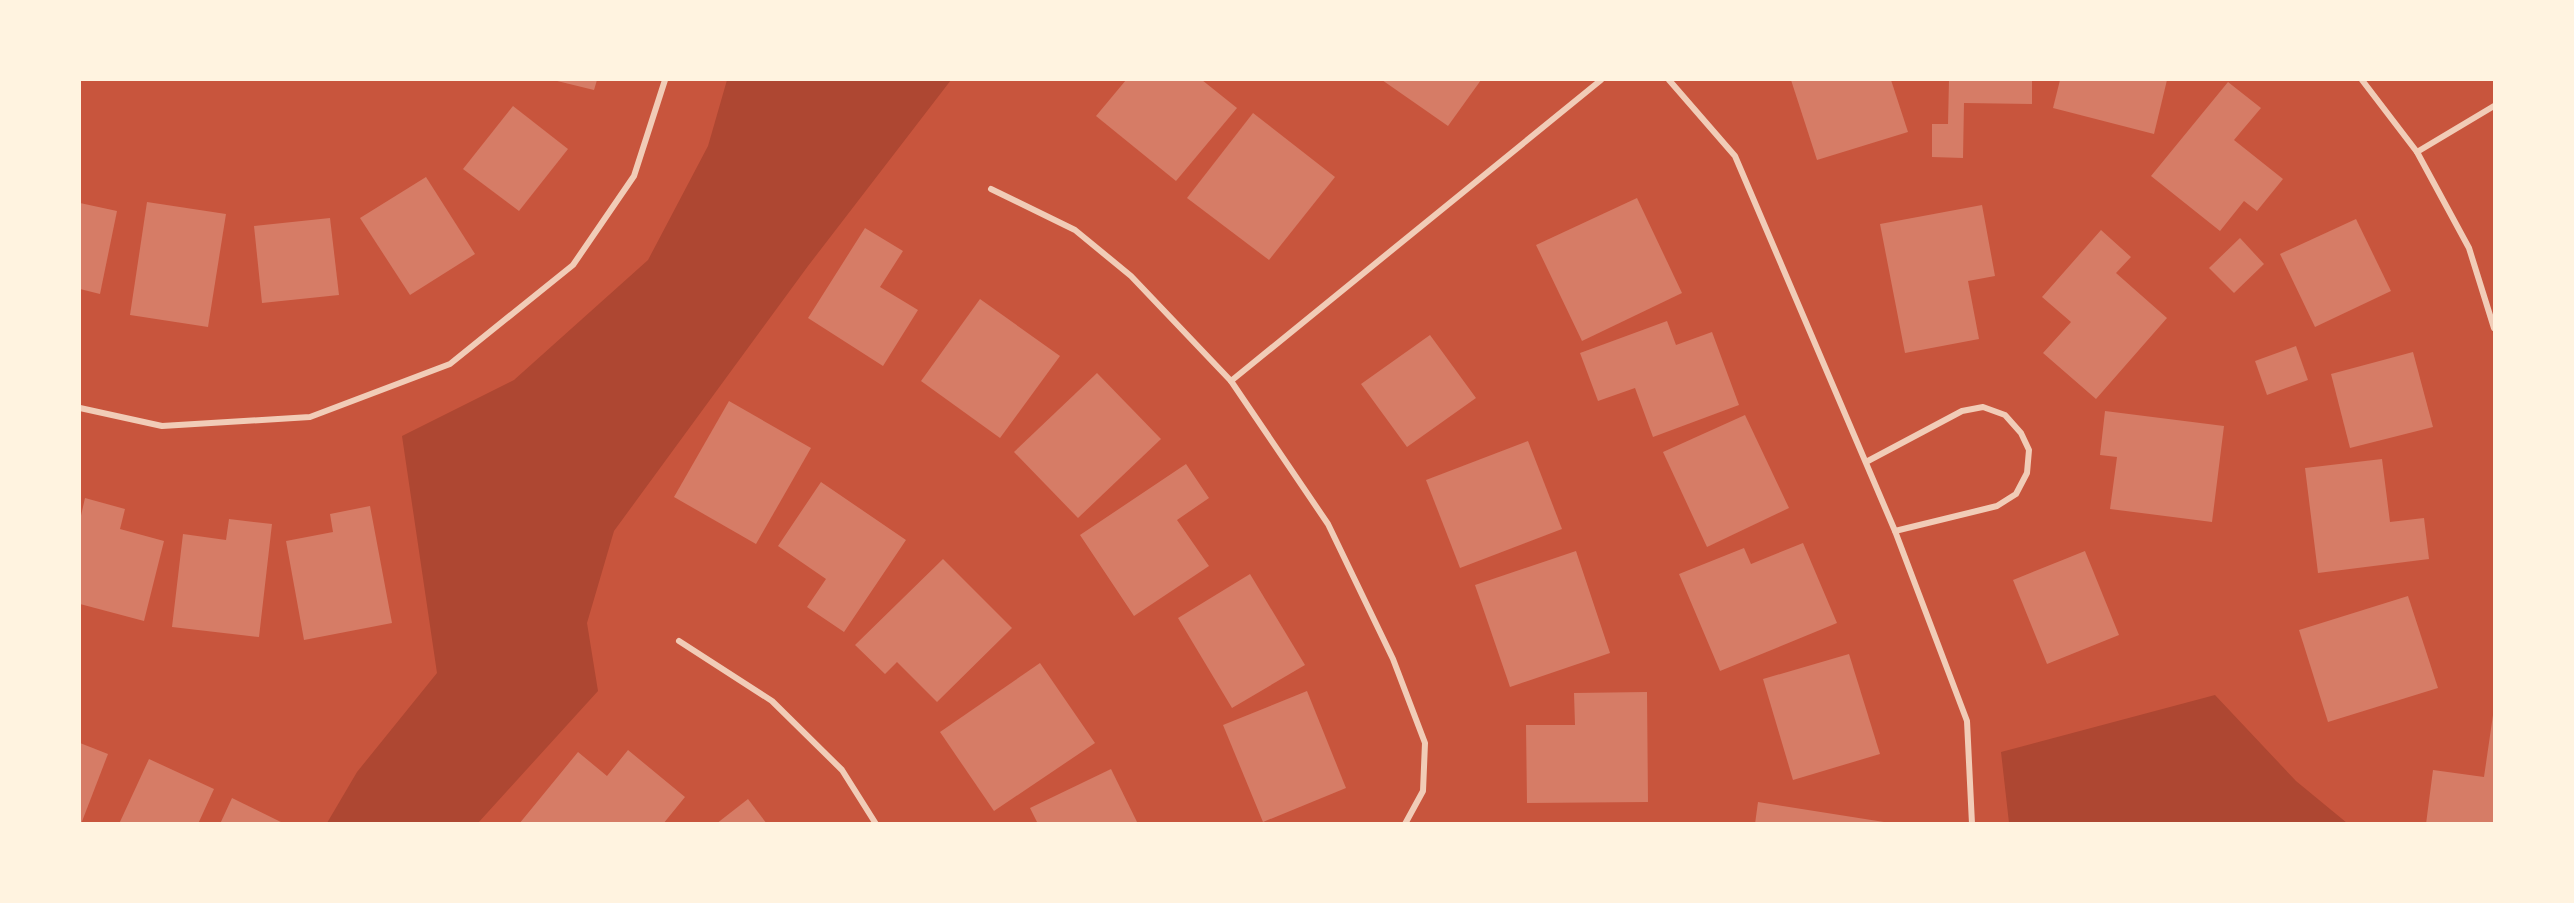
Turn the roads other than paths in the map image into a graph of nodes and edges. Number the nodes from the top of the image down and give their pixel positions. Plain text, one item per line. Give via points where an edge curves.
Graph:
1 (665, 80) edge
2 (1601, 80) edge
3 (1669, 80) edge
4 (2362, 80) edge
5 (2494, 106) edge
6 (2417, 152) junction
7 (991, 189) dead end
8 (2494, 328) edge
9 (1231, 381) junction
10 (80, 408) edge
11 (1866, 462) junction
12 (1895, 531) junction
13 (679, 641) dead end
14 (876, 824) edge
15 (1405, 824) edge
16 (1972, 824) edge

1 - 10 street via 634,176 573,265 450,364 310,417 162,426
2 - 9 street
3 - 11 street via 1736,156
4 - 6 street
5 - 6 street
6 - 8 street via 2469,248
7 - 9 street via 1075,230 1131,276
9 - 15 street via 1328,524 1393,660 1425,743 1423,791
11 - 12 street
11 - 12 street via 1962,411 1983,407 2005,415 2021,433 2029,450 2026,473 2016,494 1997,506
12 - 16 street via 1967,721
13 - 14 street via 772,701 842,770

